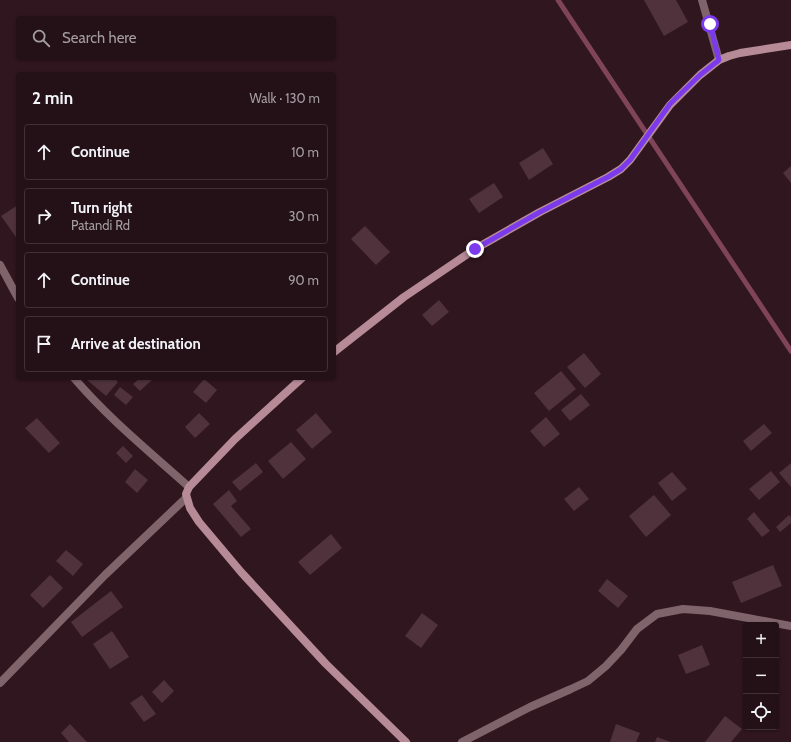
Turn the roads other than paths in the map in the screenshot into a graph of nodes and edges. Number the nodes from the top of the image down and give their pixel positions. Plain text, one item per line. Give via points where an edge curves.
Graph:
1 (702, 0) edge
2 (791, 45) edge
3 (719, 60) junction
4 (0, 264) edge
5 (16, 294) edge
6 (336, 350) edge
7 (76, 380) edge
8 (300, 380) edge
9 (189, 487) junction
10 (186, 498) junction
11 (791, 626) edge
12 (0, 683) edge
13 (406, 742) edge
14 (462, 742) edge

1 - 3 street
2 - 3 street
3 - 6 street via 684,90 621,169 475,249 404,297
4 - 5 street
7 - 9 street via 118,423
8 - 9 street via 235,439
9 - 10 street
10 - 12 street via 105,575
10 - 13 street via 198,522 241,572 326,664
11 - 14 street via 717,612 683,609 657,614 637,629 606,666 588,681

